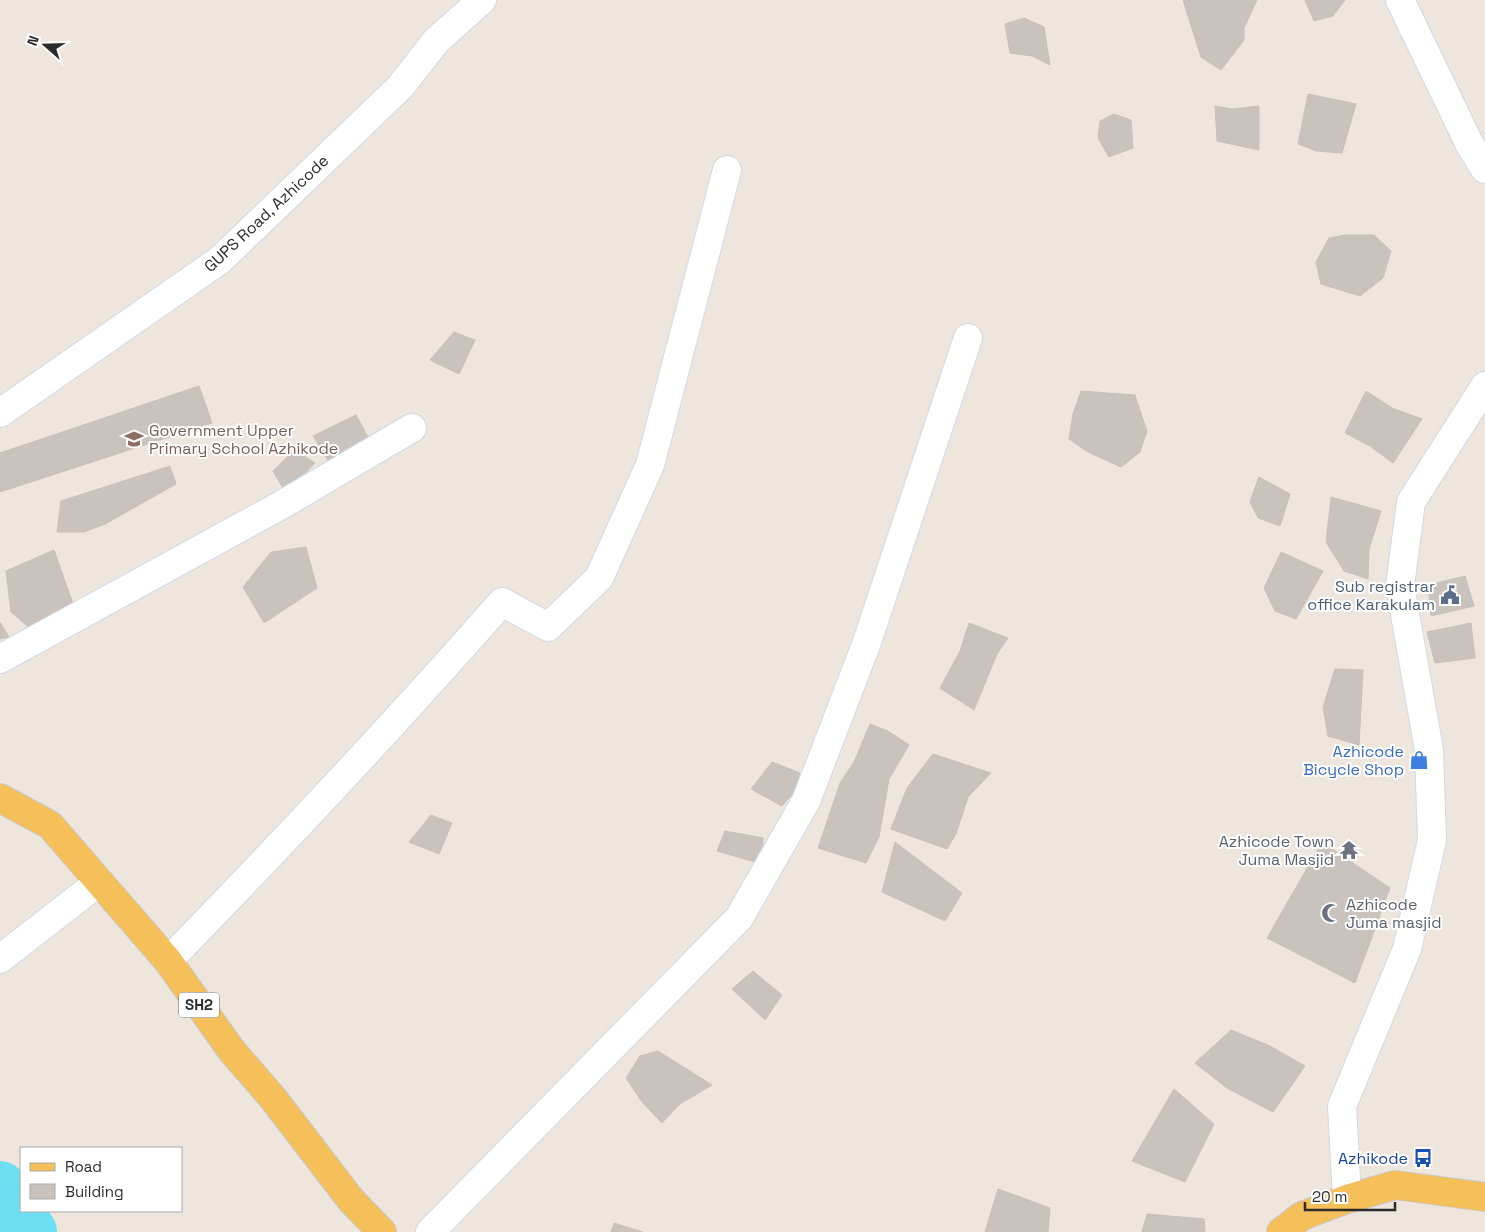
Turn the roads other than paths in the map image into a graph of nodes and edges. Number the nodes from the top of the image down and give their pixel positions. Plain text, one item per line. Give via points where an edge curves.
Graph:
1 (482, 0) edge
2 (1400, 0) edge
3 (1485, 169) edge
4 (727, 170) dead end
5 (968, 338) dead end
6 (1485, 386) edge
7 (0, 413) edge
8 (412, 428) dead end
9 (0, 659) edge
10 (0, 798) edge
11 (99, 882) junction
12 (0, 960) edge
13 (168, 961) junction
14 (1485, 1197) edge
15 (1348, 1199) junction
16 (382, 1232) edge
17 (430, 1232) edge
18 (1281, 1232) edge

1 - 7 street, GUPS Road, Azhicode via 436,41 400,87 220,260
2 - 3 street via 1470,145
4 - 13 street via 650,465 599,578 548,627 502,602 317,808
5 - 17 street via 867,642 806,801 739,918
6 - 15 street via 1411,502 1400,586 1429,750 1432,840 1407,949 1342,1106
8 - 9 street via 283,504
10 - 11 main road, SH2 via 50,825
11 - 12 street
11 - 13 main road, SH2
13 - 16 main road, SH2 via 232,1051 272,1097 351,1200
14 - 15 main road via 1395,1185
15 - 18 main road via 1302,1216

